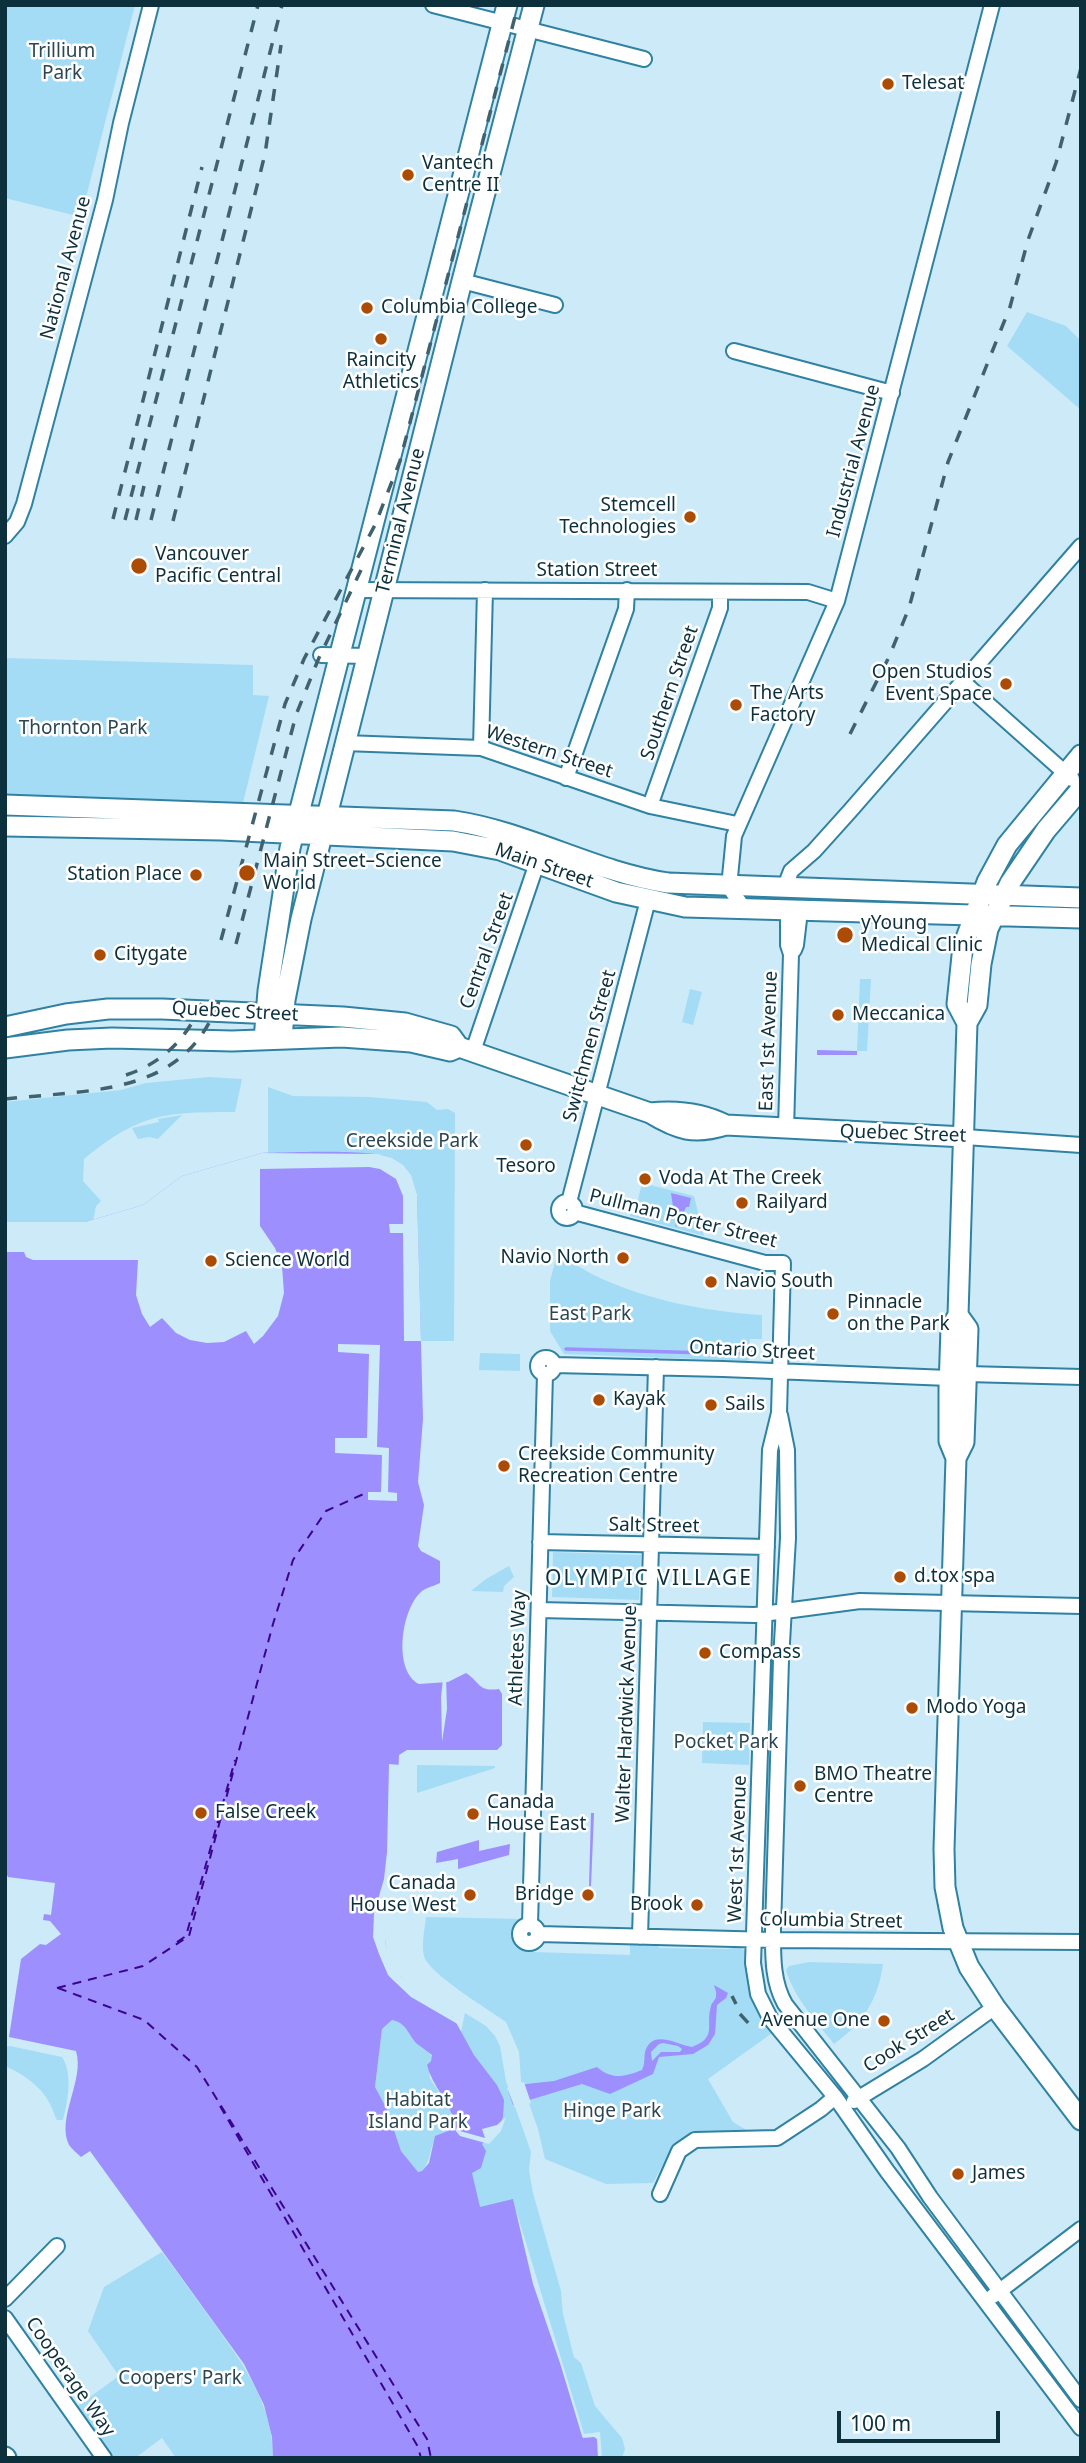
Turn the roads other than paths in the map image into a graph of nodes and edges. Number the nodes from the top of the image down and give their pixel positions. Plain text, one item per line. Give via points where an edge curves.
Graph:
1 (152, 5) edge
2 (433, 5) edge
3 (534, 5) edge
4 (992, 5) edge
5 (504, 15) edge
6 (528, 30) junction
7 (645, 59) dead end
8 (462, 281) junction
9 (555, 305) dead end
10 (733, 351) dead end
11 (892, 393) junction
12 (5, 536) edge
13 (1081, 546) edge
14 (356, 590) junction
15 (384, 590) junction
16 (485, 590) junction
17 (627, 590) junction
18 (720, 592) junction
19 (837, 601) junction
20 (331, 655) junction
21 (366, 656) junction
22 (963, 682) junction
23 (344, 743) junction
24 (481, 748) junction
25 (1081, 755) edge
26 (1065, 773) junction
27 (566, 778) junction
28 (1081, 788) edge
29 (5, 805) edge
30 (650, 806) junction
31 (327, 816) junction
32 (296, 824) junction
33 (737, 824) junction
34 (5, 826) edge
35 (322, 836) junction
36 (814, 851) junction
37 (537, 863) junction
38 (729, 887) junction
39 (784, 889) junction
40 (804, 889) junction
41 (982, 894) junction
42 (1004, 895) junction
43 (1081, 898) edge
44 (648, 900) junction
45 (745, 910) junction
46 (794, 911) junction
47 (974, 914) junction
48 (995, 916) junction
49 (1081, 918) edge
50 (275, 1014) junction
51 (967, 1023) junction
52 (5, 1027) edge
53 (273, 1040) junction
54 (5, 1048) edge
55 (466, 1049) junction
56 (596, 1094) junction
57 (786, 1129) junction
58 (965, 1137) junction
59 (1081, 1145) edge
60 (572, 1207) joint
61 (656, 1367) junction
62 (549, 1369) joint
63 (780, 1372) junction
64 (958, 1376) junction
65 (1081, 1377) edge
66 (779, 1413) junction
67 (540, 1542) junction
68 (652, 1545) junction
69 (767, 1547) junction
70 (951, 1602) junction
71 (1081, 1606) edge
72 (539, 1610) junction
73 (785, 1610) junction
74 (650, 1613) junction
75 (766, 1613) junction
76 (534, 1929) joint
77 (640, 1937) junction
78 (754, 1939) junction
79 (773, 1940) junction
80 (958, 1941) junction
81 (1081, 1942) edge
82 (995, 2007) junction
83 (859, 2096) junction
84 (839, 2102) junction
85 (1077, 2108) edge
86 (660, 2194) dead end
87 (1081, 2229) edge
88 (57, 2246) dead end
89 (999, 2291) junction
90 (5, 2299) edge
91 (985, 2302) junction
92 (5, 2318) edge
93 (1081, 2400) edge
94 (1081, 2428) edge
95 (104, 2458) edge

1 - 12 street, National Avenue via 24,504
2 - 5 street
3 - 6 main road, Terminal Avenue
4 - 11 street, Industrial Avenue
5 - 6 street
5 - 14 main road, Terminal Avenue
6 - 7 street
6 - 8 main road, Terminal Avenue
8 - 9 street
8 - 15 main road, Terminal Avenue
10 - 11 street
11 - 19 street, Industrial Avenue
13 - 22 street
14 - 15 street, Station Street
14 - 20 main road, Terminal Avenue
15 - 16 street, Station Street
15 - 21 main road, Terminal Avenue
16 - 17 street, Station Street
16 - 24 street
17 - 18 street, Station Street
17 - 27 street via 626,609
18 - 19 street, Station Street via 808,592
18 - 30 street, Southern Street via 720,608
19 - 33 street, Industrial Avenue
20 - 21 street
20 - 32 main road, Terminal Avenue
21 - 23 main road, Terminal Avenue
22 - 26 street
22 - 36 street
23 - 24 street, Western Street
23 - 31 main road, Terminal Avenue
24 - 27 street, Western Street
25 - 26 main road
26 - 28 street
26 - 41 main road via 1007,845
27 - 30 street, Western Street
28 - 42 main road via 1034,845
29 - 32 main road, Main Street
30 - 33 street, Western Street
31 - 32 main road, Main Street
31 - 35 main road, Terminal Avenue
31 - 38 main road, Main Street via 474,824 651,880
32 - 34 main road, Main Street
32 - 35 main road, Main Street
32 - 50 main road, Terminal Avenue via 281,900
33 - 38 street, Industrial Avenue
35 - 37 main road, Main Street via 453,841
35 - 50 main road, Terminal Avenue
36 - 39 street via 792,870
36 - 40 street
37 - 44 main road, Main Street
37 - 55 street, Central Street
38 - 39 main road, Main Street
38 - 45 street
39 - 40 main road, Main Street
40 - 41 main road, Main Street
41 - 42 main road, Main Street
41 - 47 main road
42 - 43 main road, Main Street
42 - 48 main road
44 - 45 main road, Main Street
44 - 56 street, Switchmen Street
45 - 46 main road, Main Street
46 - 47 main road, Main Street
46 - 57 street, East 1st Avenue via 788,945
47 - 48 main road, Main Street
47 - 51 main road via 963,946 957,1004
48 - 49 main road, Main Street
48 - 51 main road via 988,929 977,1005
50 - 52 main road, Quebec Street via 108,1009
50 - 53 main road, Terminal Avenue
50 - 55 main road, Quebec Street via 405,1023 451,1036
51 - 58 main road
53 - 54 main road, Quebec Street via 111,1038
53 - 55 main road, Quebec Street via 368,1037 450,1051
55 - 56 main road, Quebec Street
56 - 57 main road, Quebec Street via 650,1113 670,1111 726,1125
56 - 60 street, Switchmen Street
57 - 58 main road, Quebec Street
58 - 59 street, Quebec Street
58 - 64 main road via 958,1315 968,1329
60 - 63 street, Pullman Porter Street via 763,1262 783,1263
61 - 62 street, Ontario Street
61 - 63 street, Ontario Street
61 - 68 street, Walter Hardwick Avenue
62 - 67 street, Athletes Way
63 - 64 street, Ontario Street
63 - 66 street
64 - 65 street, Ontario Street
64 - 70 main road via 964,1442 956,1458
66 - 69 street, West 1st Avenue via 770,1450
66 - 73 street, West 1st Avenue via 787,1450
67 - 68 street, Salt Street
67 - 72 street, Athletes Way
68 - 69 street, Salt Street
68 - 74 street, Walter Hardwick Avenue
69 - 75 street, West 1st Avenue
70 - 71 street
70 - 73 street via 860,1601
70 - 80 main road via 944,1868
72 - 74 street
72 - 76 street, Athletes Way
73 - 75 street
73 - 79 street, West 1st Avenue
74 - 75 street
74 - 77 street, Walter Hardwick Avenue
75 - 78 street, West 1st Avenue
76 - 77 street, Columbia Street
77 - 78 street, Columbia Street
78 - 79 street, Columbia Street
78 - 84 street, West 1st Avenue via 755,1986 765,2011
79 - 80 street, Columbia Street
79 - 83 street, West 1st Avenue via 776,1984 785,2004
80 - 81 street, Columbia Street
80 - 82 main road
82 - 83 street, Cook Street via 923,2059
82 - 85 main road
83 - 84 street, Cook Street
83 - 89 street, West 1st Avenue
84 - 86 street, Cook Street via 777,2138 695,2140 679,2151
84 - 91 street, West 1st Avenue
87 - 89 street
88 - 90 street
89 - 91 street
89 - 93 street, West 1st Avenue
91 - 94 street, West 1st Avenue
92 - 95 street, Cooperage Way

